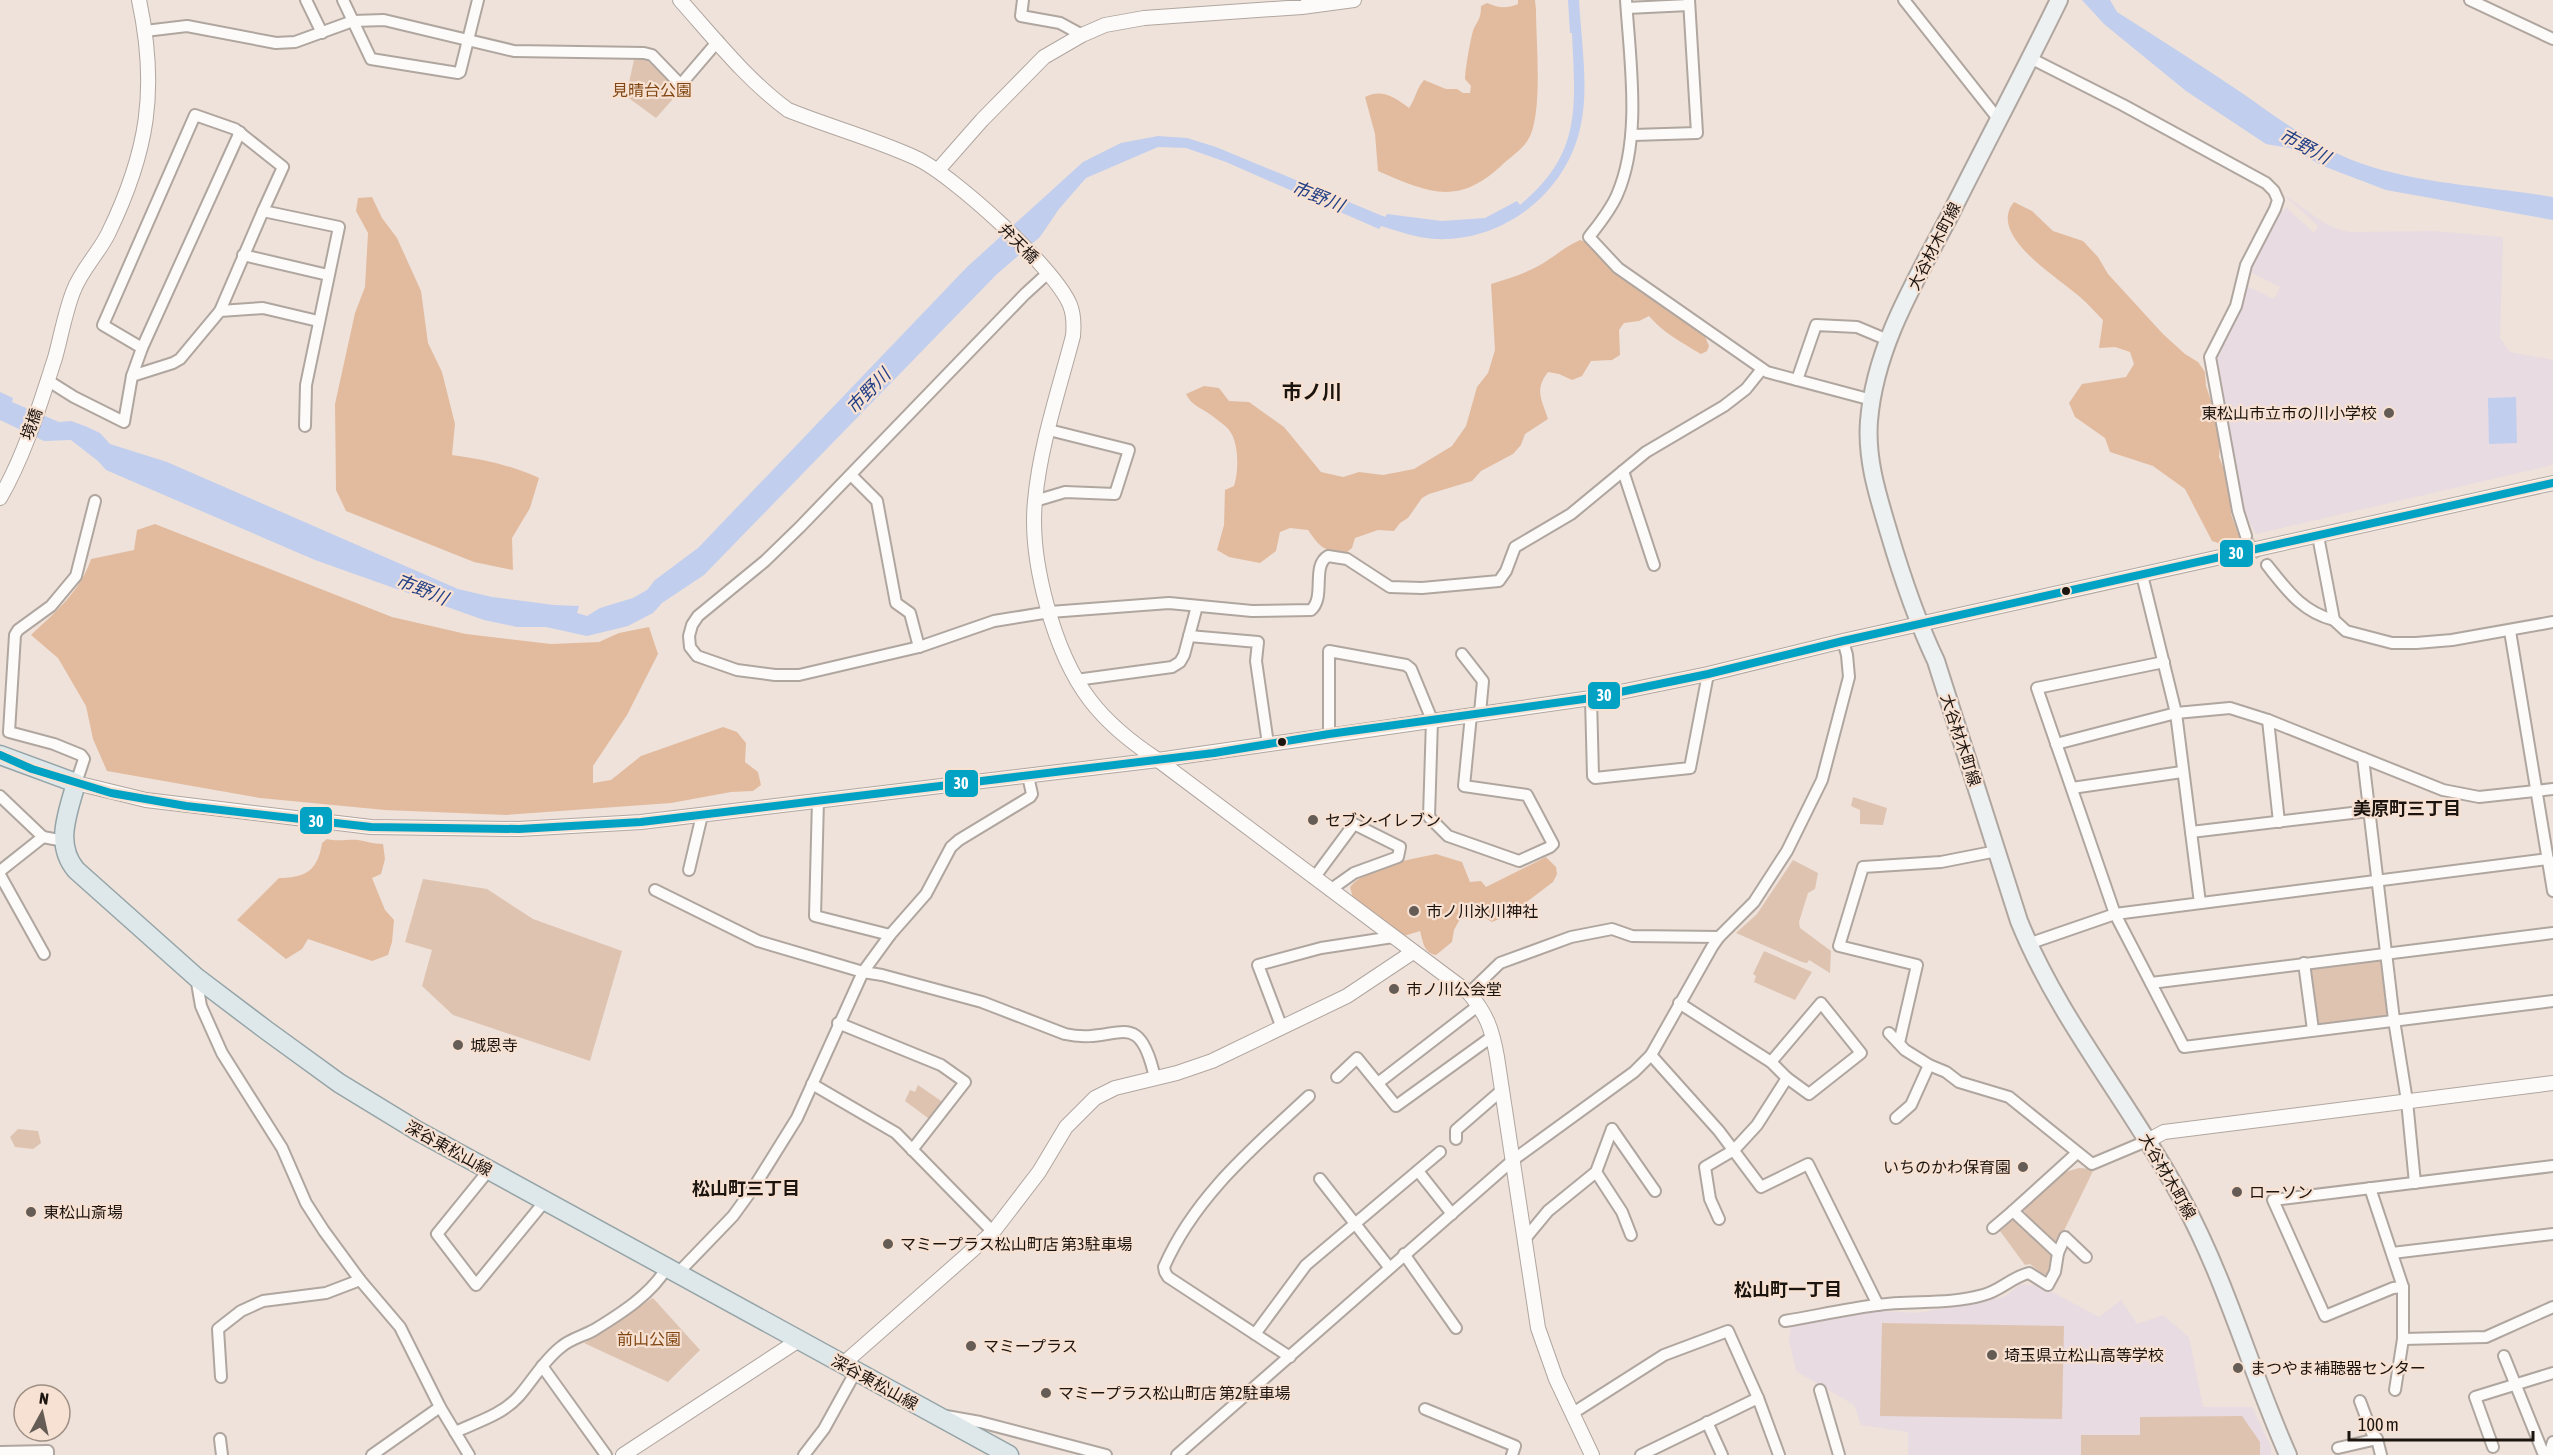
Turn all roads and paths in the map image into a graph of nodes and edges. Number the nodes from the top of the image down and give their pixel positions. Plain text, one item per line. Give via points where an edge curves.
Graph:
1 (139, 0) edge
2 (306, 0) edge
3 (343, 0) edge
4 (478, 0) edge
5 (681, 0) edge
6 (1023, 0) edge
7 (1354, 0) edge
8 (1904, 0) edge
9 (2470, 0) edge
10 (1689, 2) edge
11 (1299, 4) edge
12 (1626, 4) edge
13 (2057, 4) edge
14 (353, 21) junction
15 (145, 31) junction
16 (322, 33) junction
17 (1082, 34) junction
18 (2553, 39) edge
19 (467, 40) junction
20 (718, 41) junction
21 (2030, 58) junction
22 (1999, 120) junction
23 (240, 132) junction
24 (1633, 135) junction
25 (938, 170) junction
26 (263, 211) junction
27 (243, 255) junction
28 (1048, 273) junction
29 (328, 274) junction
30 (220, 311) junction
31 (318, 321) junction
32 (1888, 340) junction
33 (142, 348) junction
34 (1762, 369) junction
35 (132, 376) junction
36 (1797, 380) junction
37 (45, 386) junction
38 (1872, 400) junction
39 (306, 426) dead end
40 (1049, 430) junction
41 (1623, 471) junction
42 (851, 475) junction
43 (2553, 483) edge
44 (0, 498) edge
45 (95, 501) dead end
46 (1035, 501) junction
47 (2246, 536) tunnel mouth
48 (2318, 536) junction
49 (1654, 565) dead end
50 (2267, 565) tunnel mouth
51 (2142, 575) junction
52 (1197, 606) junction
53 (1050, 612) junction
54 (2334, 620) junction
55 (2553, 621) edge
56 (1919, 626) junction
57 (2510, 631) junction
58 (1189, 636) junction
59 (1843, 641) junction
60 (919, 647) junction
61 (1462, 654) dead end
62 (2164, 662) junction
63 (1708, 674) junction
64 (1076, 680) junction
65 (1591, 698) junction
66 (2176, 713) junction
67 (1475, 714) junction
68 (1432, 720) junction
69 (2268, 720) junction
70 (5, 731) edge
71 (1329, 734) junction
72 (1268, 744) junction
73 (2056, 744) junction
74 (0, 755) edge
75 (2363, 758) junction
76 (1158, 760) junction
77 (2182, 772) junction
78 (1028, 776) junction
79 (76, 783) junction
80 (2072, 788) junction
81 (2553, 789) edge
82 (2537, 792) junction
83 (0, 796) edge
84 (818, 800) junction
85 (2369, 811) junction
86 (702, 815) junction
87 (2279, 822) junction
88 (2191, 832) junction
89 (44, 837) junction
90 (64, 841) junction
91 (1997, 851) junction
92 (2548, 859) junction
93 (689, 870) dead end
94 (0, 873) edge
95 (1314, 878) junction
96 (2378, 881) junction
97 (655, 890) dead end
98 (1330, 890) junction
99 (2553, 891) edge
100 (2200, 903) junction
101 (2115, 914) junction
102 (2553, 933) edge
103 (890, 935) junction
104 (1393, 937) junction
105 (1719, 937) junction
106 (2028, 944) junction
107 (1413, 952) junction
108 (2386, 952) junction
109 (44, 954) dead end
110 (2304, 963) junction
111 (863, 972) junction
112 (196, 977) junction
113 (2151, 983) junction
114 (1468, 993) junction
115 (2553, 1001) edge
116 (1679, 1003) junction
117 (1479, 1005) junction
118 (2394, 1020) junction
119 (838, 1023) junction
120 (1282, 1028) junction
121 (2313, 1030) junction
122 (1889, 1033) dead end
123 (1493, 1036) junction
124 (1899, 1043) junction
125 (1651, 1055) junction
126 (1771, 1062) junction
127 (1929, 1065) junction
128 (1337, 1077) dead end
129 (1155, 1078) junction
130 (1787, 1078) junction
131 (1378, 1083) junction
132 (2553, 1083) edge
133 (812, 1084) junction
134 (1502, 1090) junction
135 (1309, 1096) dead end
136 (2407, 1101) junction
137 (1896, 1118) dead end
138 (1456, 1139) dead end
139 (2149, 1140) junction
140 (912, 1150) junction
141 (1734, 1150) junction
142 (1440, 1152) dead end
143 (2077, 1153) junction
144 (1514, 1160) junction
145 (2553, 1166) edge
146 (489, 1170) junction
147 (1418, 1171) junction
148 (1596, 1172) junction
149 (1320, 1179) dead end
150 (2415, 1183) junction
151 (2370, 1188) junction
152 (1655, 1191) dead end
153 (545, 1201) junction
154 (2013, 1211) junction
155 (1452, 1214) junction
156 (1719, 1219) dead end
157 (1357, 1223) junction
158 (1993, 1228) dead end
159 (993, 1232) junction
160 (2553, 1234) edge
161 (1631, 1235) dead end
162 (1524, 1240) junction
163 (2058, 1253) junction
164 (2392, 1253) junction
165 (1404, 1254) junction
166 (2086, 1257) dead end
167 (1389, 1267) junction
168 (672, 1270) junction
169 (360, 1280) junction
170 (2403, 1287) junction
171 (1878, 1305) junction
172 (2552, 1311) edge
173 (1785, 1321) dead end
174 (1456, 1328) dead end
175 (1255, 1334) junction
176 (2403, 1339) junction
177 (799, 1340) junction
178 (2504, 1356) dead end
179 (1290, 1357) junction
180 (542, 1366) junction
181 (850, 1367) junction
182 (2553, 1373) edge
183 (221, 1377) dead end
184 (2516, 1386) junction
185 (1820, 1390) dead end
186 (2395, 1390) dead end
187 (1758, 1398) junction
188 (2360, 1401) dead end
189 (440, 1407) junction
190 (1425, 1409) dead end
191 (1573, 1413) junction
192 (935, 1415) junction
193 (1707, 1422) junction
194 (455, 1432) junction
195 (220, 1439) dead end
196 (2377, 1439) junction
197 (2553, 1442) edge
198 (2493, 1447) dead end
199 (2338, 1448) dead end
200 (1656, 1451) edge
201 (0, 1452) edge
202 (48, 1455) edge
203 (222, 1455) edge
204 (372, 1455) edge
205 (469, 1455) edge
206 (606, 1455) edge
207 (624, 1455) edge
208 (804, 1455) edge
209 (1008, 1455) edge
210 (1106, 1455) edge
211 (1177, 1455) edge
212 (1512, 1455) edge
213 (1592, 1455) edge
214 (1641, 1455) edge
215 (1722, 1455) edge
216 (1779, 1455) edge
217 (1839, 1455) edge
218 (2288, 1455) edge
219 (2381, 1455) edge
220 (2544, 1455) edge
221 (2549, 1455) edge

1 - 15 street, 境橋
2 - 16 street
3 - 14 street
4 - 19 street
5 - 20 street, 弁天橋
6 - 17 street via 1021,16 1060,23
7 - 11 street
8 - 22 street
9 - 18 street
10 - 12 street
10 - 24 street via 1697,133
11 - 17 street via 1144,18
12 - 24 street
13 - 21 main road, 大谷材木町線
14 - 16 street
14 - 19 street via 384,20
14 - 19 street via 373,60 458,73
15 - 16 street via 187,26 276,43 295,42
15 - 37 street, 境橋 via 149,104 138,160 108,234 73,291
17 - 25 street via 1044,57
19 - 20 street via 529,53 644,53 681,83
20 - 25 street, 弁天橋 via 759,86 788,110 917,158
21 - 22 main road, 大谷材木町線
21 - 47 street via 2185,138 2274,191 2278,200 2275,209 2246,265 2236,306 2210,357
22 - 32 main road, 大谷材木町線
23 - 26 street via 283,167
23 - 33 street
23 - 33 street via 195,115 103,325
24 - 34 street via 1618,193 1589,237 1618,268
25 - 28 street, 弁天橋 via 989,213
26 - 27 street
26 - 29 street via 339,227
27 - 29 street
27 - 30 street
28 - 40 street, 弁天橋 via 1067,299 1074,321
28 - 42 street
29 - 31 street
30 - 31 street via 263,308
30 - 35 street via 180,358
31 - 39 street via 306,385
32 - 36 street via 1857,327 1816,325
32 - 38 main road, 大谷材木町線
33 - 35 street
34 - 36 street
34 - 41 street via 1746,389 1724,406 1646,452
35 - 37 street via 124,422
36 - 38 street
37 - 44 street, 境橋
38 - 56 main road, 大谷材木町線 via 1869,448 1875,485
40 - 46 street, 弁天橋
40 - 46 street via 1129,450 1115,494 1065,492
41 - 49 street
41 - 52 street via 1571,514 1515,547 1499,581 1390,587 1347,559 1328,556 1321,563 1317,604 1311,610 1252,611
42 - 60 street via 877,501 896,603 910,613
42 - 60 street via 765,561 698,616 689,636 690,647 697,656 737,670 799,675
43 - 48 street
45 - 70 street via 76,576 51,606 15,635
46 - 53 street, 弁天橋 via 1036,551
48 - 51 street
48 - 54 street
50 - 54 street via 2316,616
51 - 56 street
51 - 62 street
52 - 53 street via 1169,603
52 - 58 street
53 - 60 street via 994,621
53 - 64 street, 弁天橋
54 - 57 street via 2346,631 2392,643 2452,640
55 - 57 street
56 - 59 street
56 - 91 main road, 大谷材木町線 via 1936,661
57 - 82 street
58 - 64 street via 1184,655 1172,667
58 - 72 street via 1258,642 1256,661
59 - 63 street
59 - 105 street via 1849,677 1822,780 1787,851 1760,894
61 - 67 street via 1483,681
62 - 66 street
62 - 73 street via 2037,688
63 - 65 street
63 - 65 street via 1690,768 1595,778
64 - 76 street, 弁天橋 via 1124,737
65 - 67 street
66 - 69 street via 2230,708
66 - 73 street
66 - 77 street
67 - 68 street
67 - 68 street via 1464,786 1527,795 1553,844 1519,861 1448,837 1429,817
68 - 71 street
68 - 71 street via 1406,665 1329,651
69 - 75 street
69 - 87 street
70 - 79 street via 81,755 84,759
71 - 72 street
72 - 76 street
73 - 80 street
74 - 79 main road
75 - 82 street via 2444,790 2479,797
75 - 85 street
76 - 78 street
76 - 95 street, 弁天橋
77 - 80 street
77 - 88 street
78 - 84 street
78 - 103 street via 1030,797 951,847 926,894
79 - 86 street via 166,803 371,827 519,829
79 - 90 main road
80 - 101 street
81 - 82 street
82 - 92 street
83 - 89 street
84 - 86 street
84 - 103 street via 815,916
85 - 87 street
85 - 96 street
86 - 93 street
87 - 88 street
88 - 100 street
89 - 90 street
89 - 94 street
90 - 112 main road, 深谷東松山線 via 69,861 76,870
91 - 106 main road, 大谷材木町線
91 - 124 street via 1941,862 1863,867 1839,946 1917,965
92 - 96 street
92 - 99 street
94 - 109 street
95 - 98 street, 弁天橋
95 - 98 street via 1354,824 1400,847 1398,857 1354,873
96 - 100 street
96 - 108 street
97 - 111 street via 758,941
98 - 104 street, 弁天橋
100 - 101 street
101 - 106 street
101 - 113 street
102 - 108 street
103 - 111 street
104 - 107 street, 弁天橋
104 - 120 street via 1321,948 1258,965
105 - 114 street via 1632,936 1612,929 1571,937 1500,963
105 - 116 street
106 - 139 main road, 大谷材木町線 via 2077,1031
107 - 114 street, 弁天橋
107 - 120 street via 1347,996
108 - 110 street
108 - 118 street
110 - 113 street
110 - 121 street
111 - 119 street
111 - 129 street via 982,1002 1078,1037 1133,1032 1147,1051
112 - 146 main road, 深谷東松山線 via 339,1083
112 - 169 street via 201,1006 222,1053 282,1148 315,1216
113 - 121 street via 2184,1047
114 - 117 street, 弁天橋
115 - 118 street
116 - 125 street
116 - 126 street
117 - 123 street, 弁天橋
117 - 131 street
118 - 121 street
118 - 136 street
119 - 133 street
119 - 140 street via 941,1065 965,1082
120 - 129 street via 1212,1061
122 - 124 street
123 - 131 street via 1396,1106
123 - 134 street, 弁天橋
124 - 127 street
125 - 141 street
125 - 144 street
126 - 130 street
126 - 130 street via 1821,1003 1862,1053 1809,1094
127 - 137 street via 1911,1105
127 - 143 street via 1959,1082 2009,1097
128 - 131 street via 1357,1058
129 - 159 street via 1115,1088 1095,1098 1079,1113
130 - 141 street via 1757,1125
132 - 136 street
133 - 140 street via 885,1125
133 - 168 street via 797,1118 733,1216
134 - 138 street via 1456,1130
134 - 144 street, 弁天橋
135 - 175 street via 1206,1198 1164,1267 1168,1277
136 - 139 street via 2164,1132
136 - 150 street
139 - 143 street via 2092,1164
139 - 218 main road, 大谷材木町線 via 2196,1225
140 - 159 street
141 - 156 street via 1705,1167 1710,1199
141 - 171 street via 1761,1187 1808,1164
142 - 147 street
143 - 154 street
144 - 155 street
144 - 162 street, 弁天橋
145 - 150 street
146 - 153 main road, 深谷東松山線
146 - 153 street via 437,1234 476,1285
147 - 155 street
147 - 157 street
148 - 152 street via 1612,1129
148 - 161 street via 1622,1212
148 - 162 street via 1548,1211
149 - 157 street
150 - 151 street
151 - 164 street
151 - 170 street via 2273,1200 2325,1316
153 - 168 main road, 深谷東松山線
154 - 158 street
154 - 163 street
155 - 165 street
157 - 167 street
157 - 175 street via 1306,1265
159 - 181 street
160 - 164 street
162 - 191 street, 弁天橋 via 1543,1345
163 - 166 street via 2065,1237
163 - 171 street via 2048,1285 2029,1274 1982,1295 1931,1304
164 - 170 street
165 - 167 street
165 - 174 street
167 - 179 street
168 - 177 main road, 深谷東松山線
168 - 180 street via 594,1330 561,1346
169 - 183 street via 326,1293 263,1301 241,1311 218,1329
169 - 189 street via 400,1327
170 - 176 street
171 - 173 street
172 - 176 street via 2486,1337
175 - 179 street
176 - 186 street
177 - 181 main road, 深谷東松山線
177 - 207 street
178 - 184 street
179 - 211 street
180 - 194 street via 507,1407
180 - 206 street
181 - 192 main road, 深谷東松山線
181 - 208 street via 824,1429
182 - 184 street
184 - 198 street via 2475,1397
184 - 220 street
185 - 217 street
187 - 191 street via 1728,1331 1664,1355
187 - 193 street
187 - 216 street
188 - 196 street
189 - 194 street
189 - 204 street
190 - 212 street via 1515,1446
191 - 213 street, 弁天橋
192 - 209 main road, 深谷東松山線
192 - 210 street via 973,1420
193 - 200 street
193 - 215 street
194 - 205 street
195 - 203 street
196 - 199 street
196 - 219 street
197 - 221 street
200 - 214 street
201 - 202 street via 48,1451

